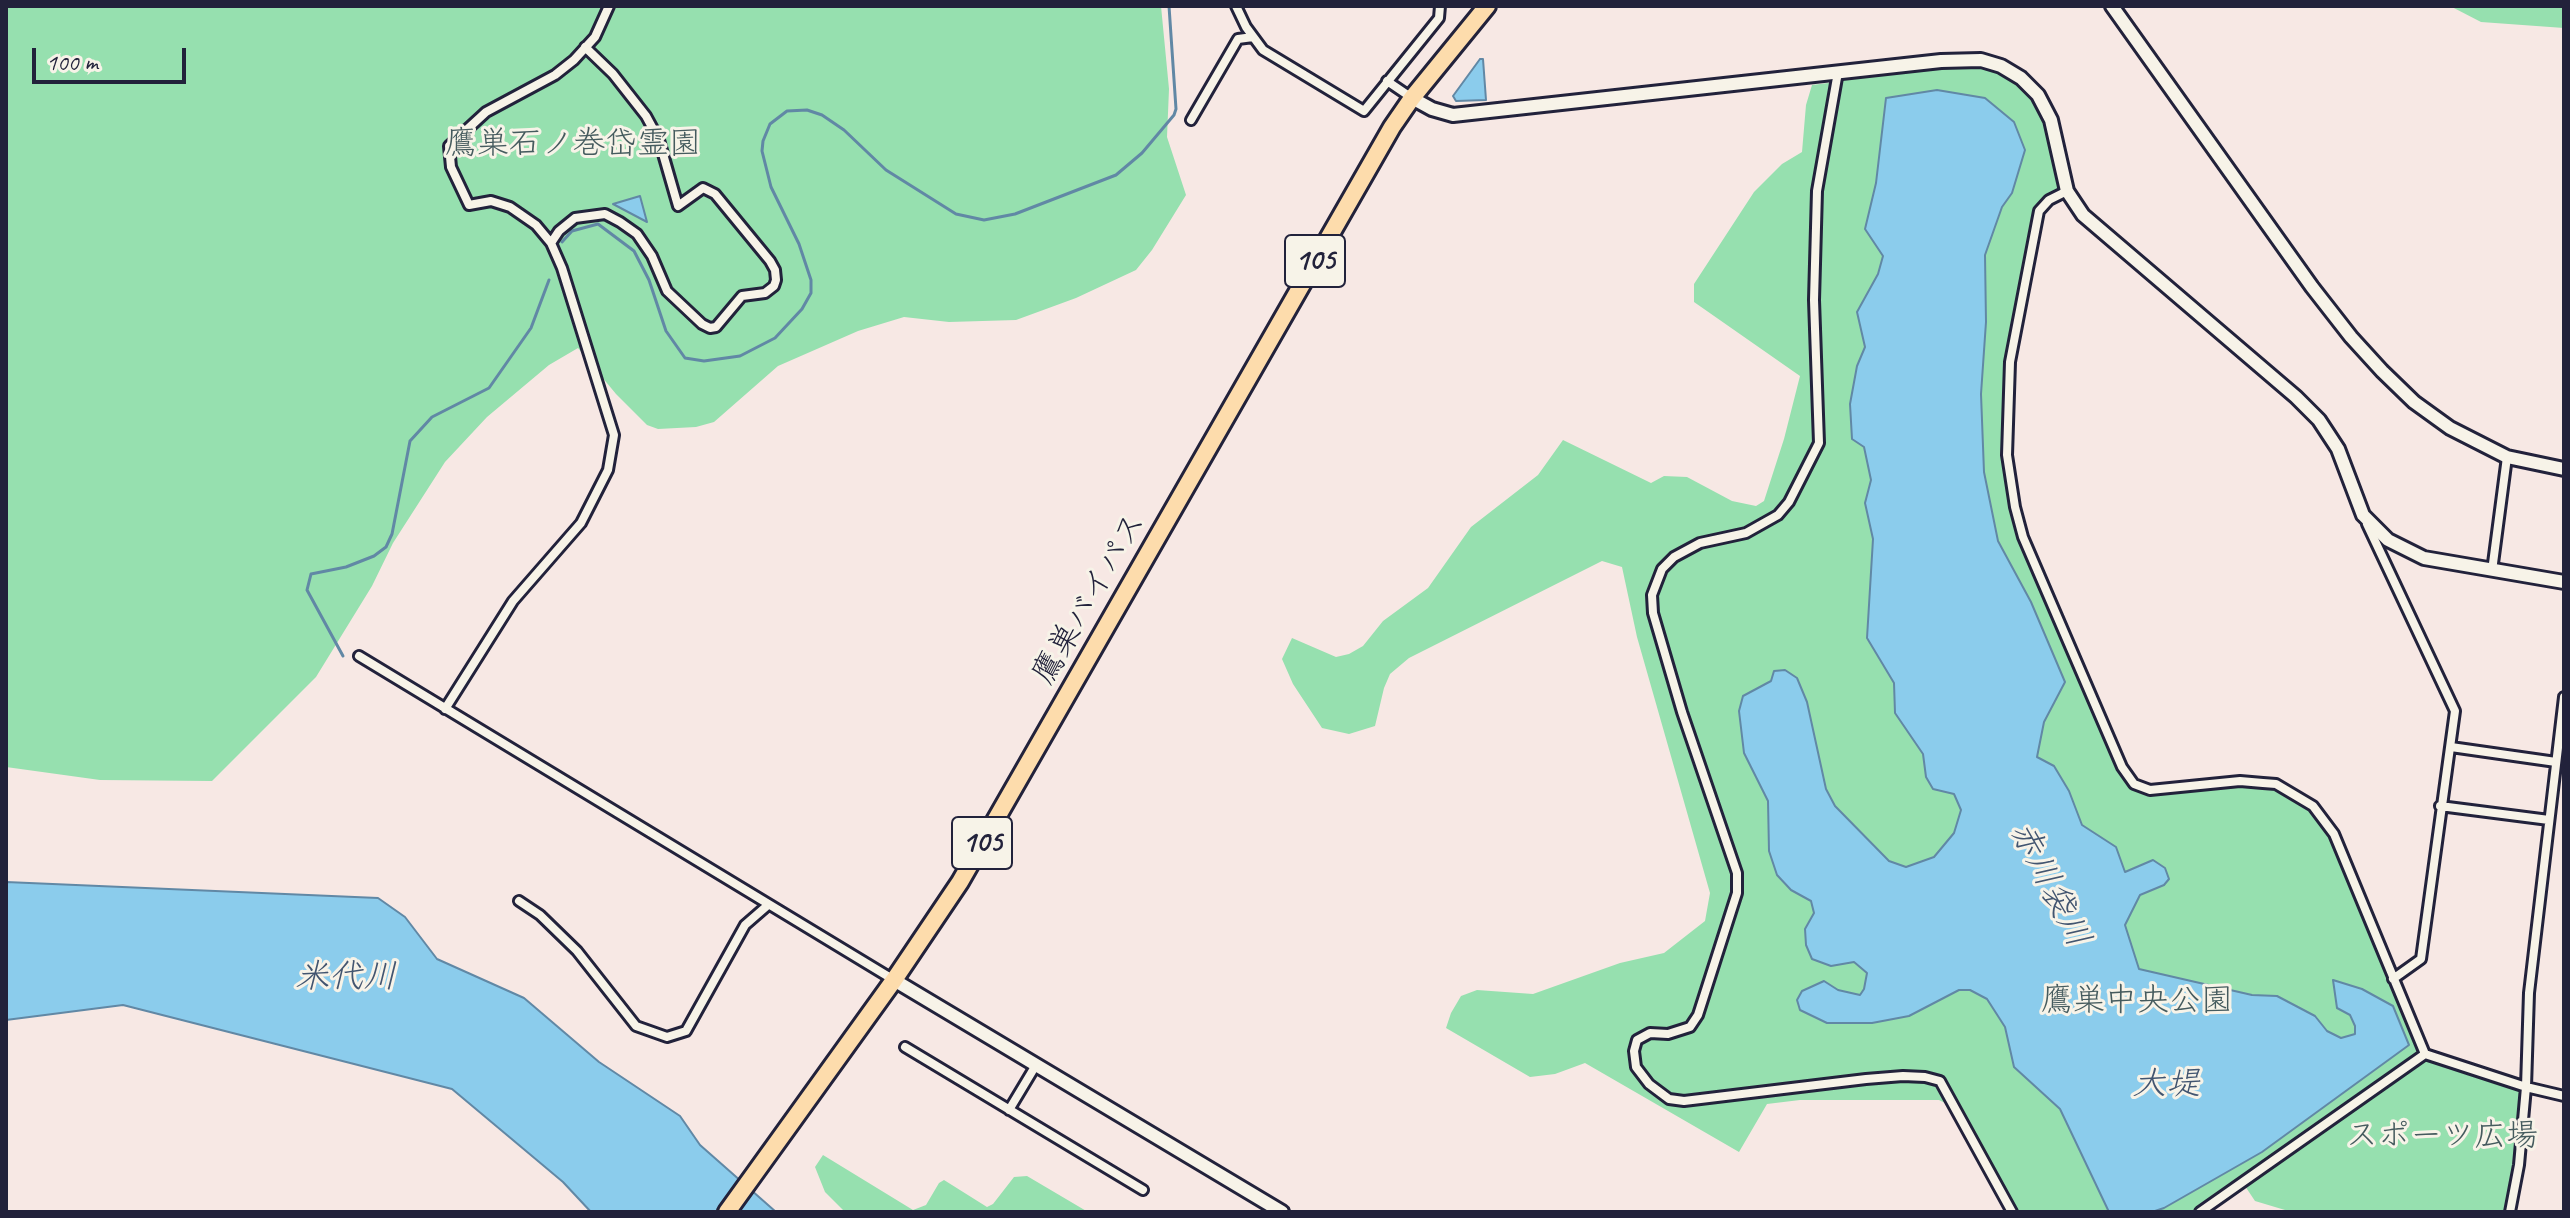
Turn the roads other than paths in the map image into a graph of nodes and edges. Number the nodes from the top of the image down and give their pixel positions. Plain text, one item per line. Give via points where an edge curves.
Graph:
1 (609, 6) edge
2 (1236, 6) edge
3 (1440, 6) edge
4 (1487, 6) edge
5 (2112, 6) edge
6 (1253, 37) junction
7 (585, 47) junction
8 (1838, 72) junction
9 (1387, 81) junction
10 (1412, 98) junction
11 (1191, 120) dead end
12 (2067, 191) junction
13 (551, 243) junction
14 (2507, 457) junction
15 (2564, 469) edge
16 (2363, 515) junction
17 (2492, 571) junction
18 (2564, 582) edge
19 (359, 656) dead end
20 (2564, 697) edge
21 (445, 709) junction
22 (2451, 747) junction
23 (2556, 762) junction
24 (2440, 806) junction
25 (2549, 820) junction
26 (519, 901) dead end
27 (768, 905) junction
28 (2393, 979) junction
29 (894, 980) junction
30 (905, 1047) dead end
31 (2425, 1054) junction
32 (1036, 1065) junction
33 (2526, 1087) junction
34 (2564, 1096) edge
35 (1009, 1110) junction
36 (1143, 1190) dead end
37 (727, 1212) edge
38 (1282, 1212) edge
39 (2012, 1212) edge
40 (2200, 1212) edge
41 (2510, 1212) edge

1 - 7 street
2 - 6 street
3 - 9 street via 1439,18
4 - 10 highway, 鷹巣バイパス / 105
5 - 14 street via 2351,337 2414,402 2450,428
6 - 9 street via 1263,50 1364,111
6 - 11 street via 1238,39
7 - 13 street via 555,75 486,112 449,146 451,167 469,205 491,201 510,207
7 - 13 street via 646,116 659,140 678,206 703,188 715,194 770,261 776,280 765,293 742,296 710,328 667,291 652,256 637,234 620,222 605,214 575,218
8 - 10 street via 1453,115
8 - 12 street via 1954,60 2001,66 2038,95 2051,120
8 - 39 street via 1817,191 1819,443 1778,515 1746,533 1700,543 1674,557 1662,569 1652,595 1682,712 1737,873 1737,893 1698,1015 1690,1027 1637,1040 1636,1067 1669,1099 1684,1101 1903,1076 1940,1081
9 - 10 street
10 - 29 highway, 鷹巣バイパス / 105 via 960,882
12 - 16 street via 2105,235 2319,420 2338,449
12 - 28 street via 2039,211 2010,362 2007,455 2023,537 2112,746 2134,784 2150,790 2240,781 2276,784 2313,806 2334,834
13 - 21 street via 614,435 608,470 581,523 513,601
14 - 15 street
14 - 17 street
16 - 17 street via 2388,540 2424,558
16 - 22 street via 2455,711
17 - 18 street
19 - 21 street
20 - 23 street
21 - 27 street
22 - 23 street
22 - 24 street
23 - 25 street
24 - 25 street
24 - 28 street via 2421,959
25 - 33 street via 2529,993
26 - 27 street via 577,951 636,1026 667,1037 686,1031 745,925
27 - 29 street
28 - 31 street
29 - 32 street
29 - 37 highway, 鷹巣バイパス / 105
30 - 35 street
31 - 33 street
31 - 40 street
32 - 35 street
32 - 38 street
33 - 34 street
33 - 41 street
35 - 36 street

